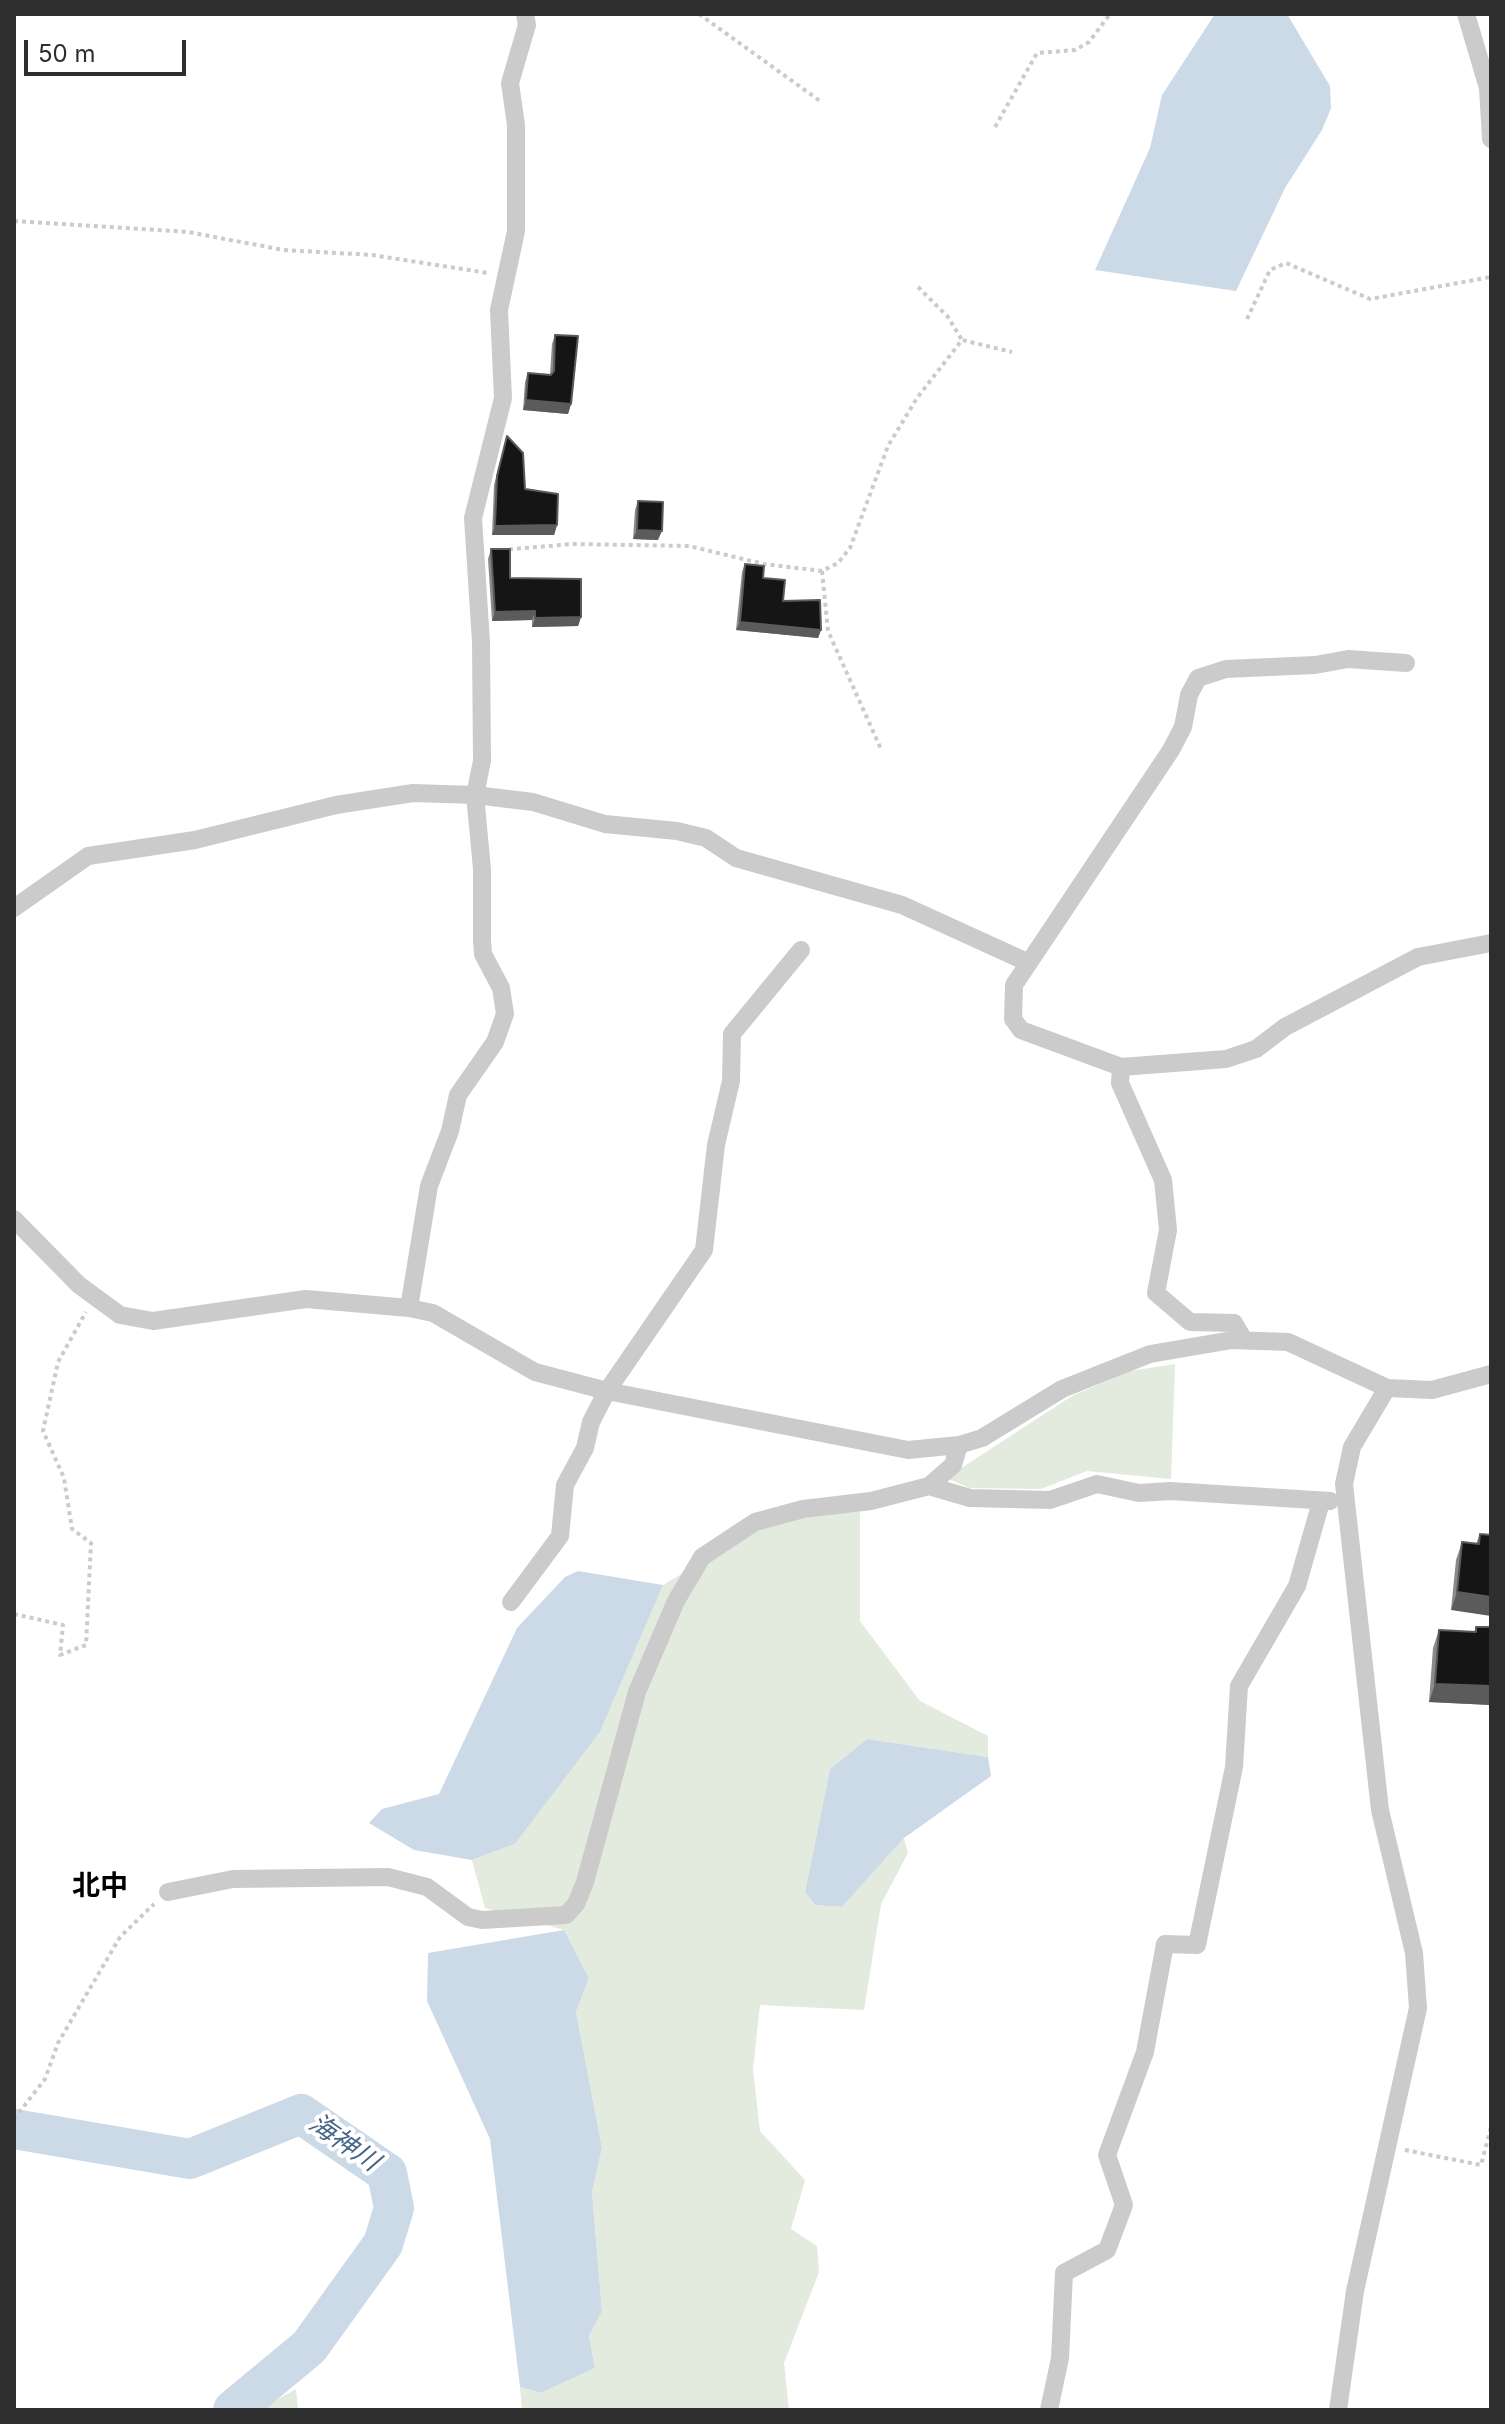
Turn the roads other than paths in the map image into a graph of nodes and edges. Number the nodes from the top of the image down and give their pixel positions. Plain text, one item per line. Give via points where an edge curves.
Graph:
1 (525, 14) edge
2 (1466, 14) edge
3 (1491, 139) edge
4 (1406, 663) dead end
5 (475, 795) junction
6 (14, 908) edge
7 (1491, 943) edge
8 (801, 950) dead end
9 (1027, 962) junction
10 (1121, 1067) junction
11 (14, 1219) edge
12 (409, 1308) junction
13 (1244, 1340) junction
14 (1491, 1374) edge
15 (1387, 1388) junction
16 (607, 1391) junction
17 (959, 1445) junction
18 (929, 1486) junction
19 (1345, 1500) junction
20 (1321, 1502) junction
21 (511, 1602) dead end
22 (168, 1892) road end
23 (1049, 2410) edge
24 (1338, 2410) edge

1 - 5 street via 527,25 510,83 516,125 516,231 499,310 503,398 473,518 482,761
2 - 3 street via 1488,88
4 - 9 street via 1348,659 1226,669 1198,678 1171,750
5 - 6 street via 413,793 336,805 195,840 88,856
5 - 9 street via 533,802 605,824 706,838 736,858 902,905
5 - 12 street via 483,954 501,988 505,1014 495,1042 458,1095 429,1186
7 - 10 street via 1418,957 1285,1027 1256,1049 1226,1059
8 - 16 street via 732,1034 731,1081 716,1145 704,1250
9 - 10 street via 1014,985 1012,1002 1013,1019 1021,1030
10 - 13 street via 1120,1083 1163,1180 1168,1230 1156,1293 1190,1322 1234,1323
11 - 12 street via 120,1315 153,1321 306,1299
12 - 16 street via 433,1313 535,1372
13 - 15 street via 1288,1342
13 - 17 street via 1150,1354 1062,1389 982,1438
14 - 15 street via 1432,1390
15 - 19 street via 1352,1447
16 - 17 street via 908,1450
16 - 21 street via 565,1485 560,1536
17 - 18 street via 953,1465
18 - 20 street via 970,1498 1050,1500 1097,1484 1139,1493
18 - 22 street via 755,1522 702,1557 676,1601 637,1692 585,1882 566,1915 482,1920 468,1917 427,1887 388,1877 233,1879
19 - 20 street
19 - 24 street via 1380,1810 1414,1953 1418,2008 1355,2291
20 - 23 street via 1297,1586 1239,1686 1234,1767 1197,1945 1165,1944 1145,2052 1107,2155 1124,2205 1107,2250 1064,2273 1060,2358

